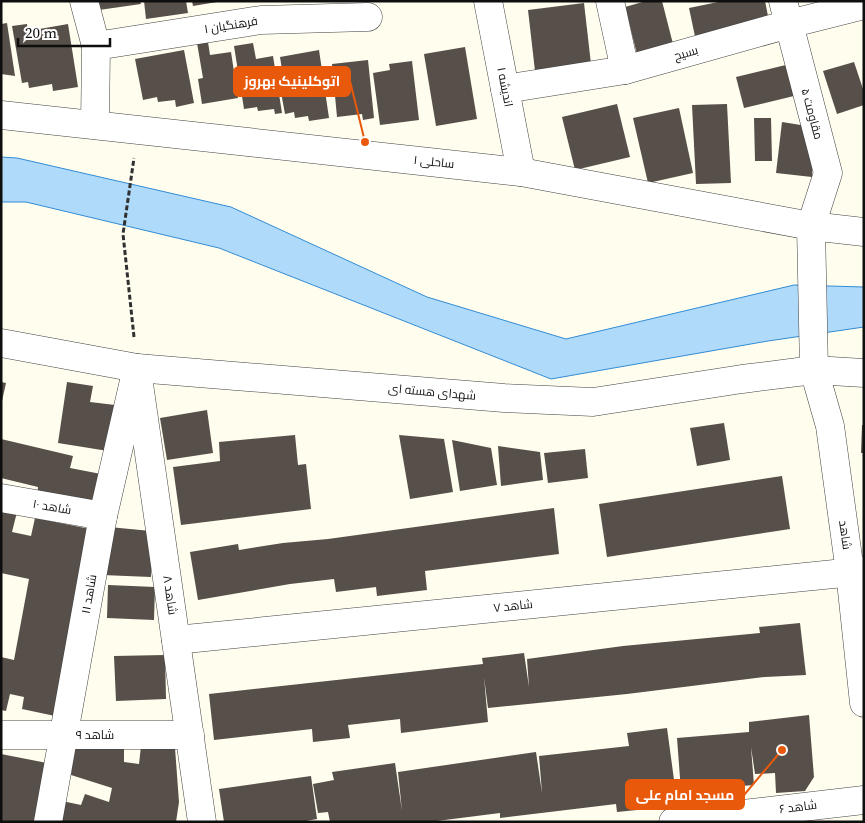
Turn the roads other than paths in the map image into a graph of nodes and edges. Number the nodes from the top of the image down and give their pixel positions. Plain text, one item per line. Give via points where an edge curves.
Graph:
1 (84, 1) edge
2 (488, 1) edge
3 (610, 1) edge
4 (864, 6) edge
5 (259, 10) edge
6 (786, 13) edge
7 (368, 17) dead end
8 (96, 46) junction
9 (625, 70) junction
10 (506, 89) junction
11 (1, 115) edge
12 (95, 125) junction
13 (521, 172) junction
14 (811, 226) junction
15 (864, 232) edge
16 (1, 343) edge
17 (137, 368) junction
18 (814, 370) junction
19 (864, 373) edge
20 (1, 498) edge
21 (103, 516) junction
22 (857, 572) edge
23 (176, 640) junction
24 (864, 703) edge
25 (64, 734) junction
26 (1, 735) edge
27 (190, 735) junction
28 (864, 800) edge
29 (48, 822) edge
30 (202, 822) edge
31 (674, 822) edge

1 - 8 street
2 - 10 street, اندیشه ۱
3 - 9 street
4 - 6 street, بسیج
5 - 7 street, فرهنگیان ۱
5 - 8 street, فرهنگیان ۱
6 - 9 street, بسیج
6 - 14 street, مقاومت ۵ via 828,173
8 - 12 street
9 - 10 street, بسیج
10 - 13 street, اندیشه ۱
11 - 12 street, ساحلی ۱
12 - 13 street, ساحلی ۱
13 - 14 street, ساحلی ۱
14 - 15 street, ساحلی ۱
14 - 18 street, مقاومت ۵
16 - 17 street, شهدای هسته ای
17 - 18 street, شهدای هسته ای via 593,402
17 - 21 street, شاهد ۱۱
17 - 23 street, شاهد ۸
18 - 19 street, شهدای هسته ای
18 - 22 street, شاهد via 830,426
20 - 21 street, شاهد ۱۰
21 - 25 street, شاهد ۱۱
22 - 23 street, شاهد ۷
22 - 24 street, شاهد
23 - 27 street, شاهد ۸
25 - 26 street, شاهد ۹
25 - 27 street, شاهد ۹
25 - 29 street, شاهد ۱۱
27 - 30 street, شاهد ۸
28 - 31 street, شاهد ۶

